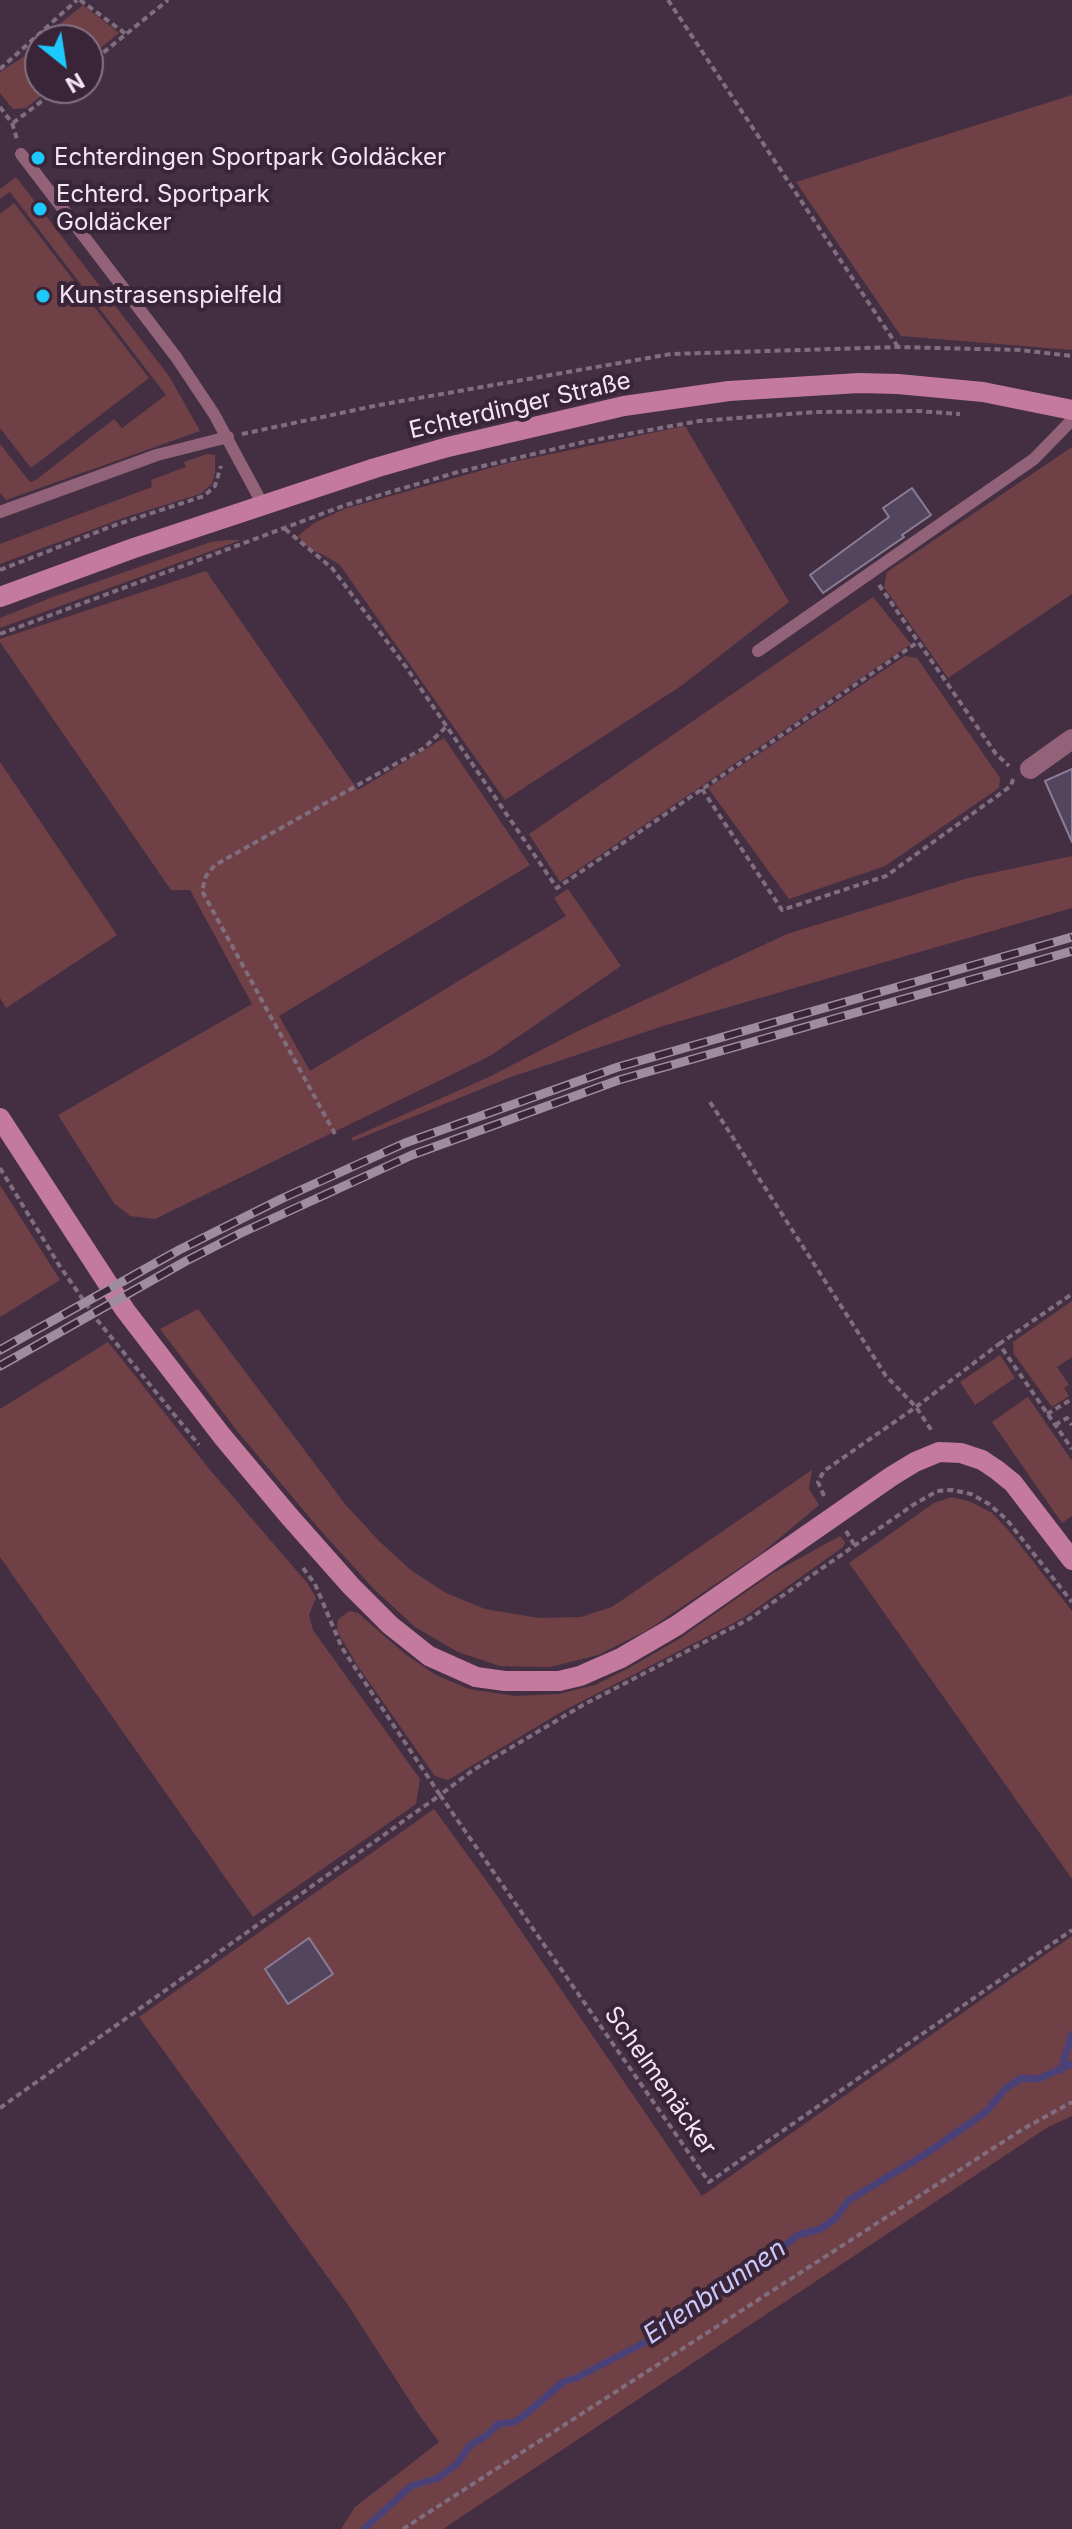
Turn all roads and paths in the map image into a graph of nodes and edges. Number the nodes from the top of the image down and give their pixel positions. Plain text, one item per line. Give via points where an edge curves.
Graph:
1 (78, 0) edge
2 (168, 0) edge
3 (668, 0) edge
4 (126, 34) junction
5 (104, 52) edge
6 (0, 69) edge
7 (38, 104) edge
8 (0, 107) edge
9 (21, 154) dead end
10 (898, 347) junction
11 (1072, 356) edge
12 (1072, 410) edge
13 (972, 415) dead end
14 (1072, 420) edge
15 (228, 437) junction
16 (263, 505) junction
17 (0, 512) edge
18 (285, 529) junction
19 (0, 570) edge
20 (883, 590) dead end
21 (0, 597) edge
22 (0, 634) edge
23 (918, 642) junction
24 (758, 651) dead end
25 (446, 727) junction
26 (1072, 739) edge
27 (1030, 769) dead end
28 (701, 789) junction
29 (710, 1102) dead end
30 (2, 1120) edge
31 (335, 1134) dead end
32 (0, 1168) edge
33 (1072, 1294) edge
34 (999, 1344) junction
35 (1072, 1399) edge
36 (916, 1407) junction
37 (1047, 1414) junction
38 (1055, 1425) junction
39 (1072, 1425) edge
40 (200, 1446) dead end
41 (1072, 1448) edge
42 (939, 1452) junction
43 (837, 1515) junction
44 (855, 1546) junction
45 (1072, 1560) edge
46 (300, 1564) dead end
47 (1072, 1602) edge
48 (440, 1795) junction
49 (1072, 1930) edge
50 (1072, 2102) edge
51 (0, 2108) edge
52 (403, 2529) edge

1 - 4 path
1 - 6 path
2 - 4 path
3 - 10 path
4 - 5 path
7 - 8 path via 12,123
9 - 15 lane via 176,357
10 - 11 path
10 - 15 path via 671,354
12 - 16 main road, Echterdinger Straße via 983,392 898,384 693,395 448,447
13 - 18 path via 815,412 699,421 458,472
14 - 24 lane via 1034,459
15 - 16 lane
15 - 17 lane via 157,455
15 - 19 path via 219,478 204,496
16 - 21 main road, Echterdinger Straße
18 - 22 path
18 - 25 path via 332,568
20 - 23 path
23 - 28 path
23 - 28 path via 996,754 1017,770 1011,786 886,876 782,910
25 - 28 path via 557,888
25 - 31 path via 424,748 215,865 206,876 202,891
26 - 27 street
29 - 36 path via 886,1376
30 - 43 main road via 125,1310 222,1436 351,1586 429,1656 476,1677 505,1681 580,1676 647,1644
32 - 40 path via 98,1321
33 - 34 path
34 - 36 path
34 - 37 path
35 - 37 path
36 - 42 path via 937,1438
36 - 43 path via 824,1471 818,1482
37 - 38 path
38 - 39 path via 1067,1418
38 - 41 path
42 - 43 main road via 892,1476
42 - 45 main road via 961,1453 997,1470
43 - 44 path
44 - 47 path via 937,1491 971,1494 1007,1520
44 - 48 path via 749,1619 583,1705
46 - 48 path via 315,1584 342,1648
48 - 49 path, Schelmenäcker via 709,2182
48 - 51 path
50 - 52 path

